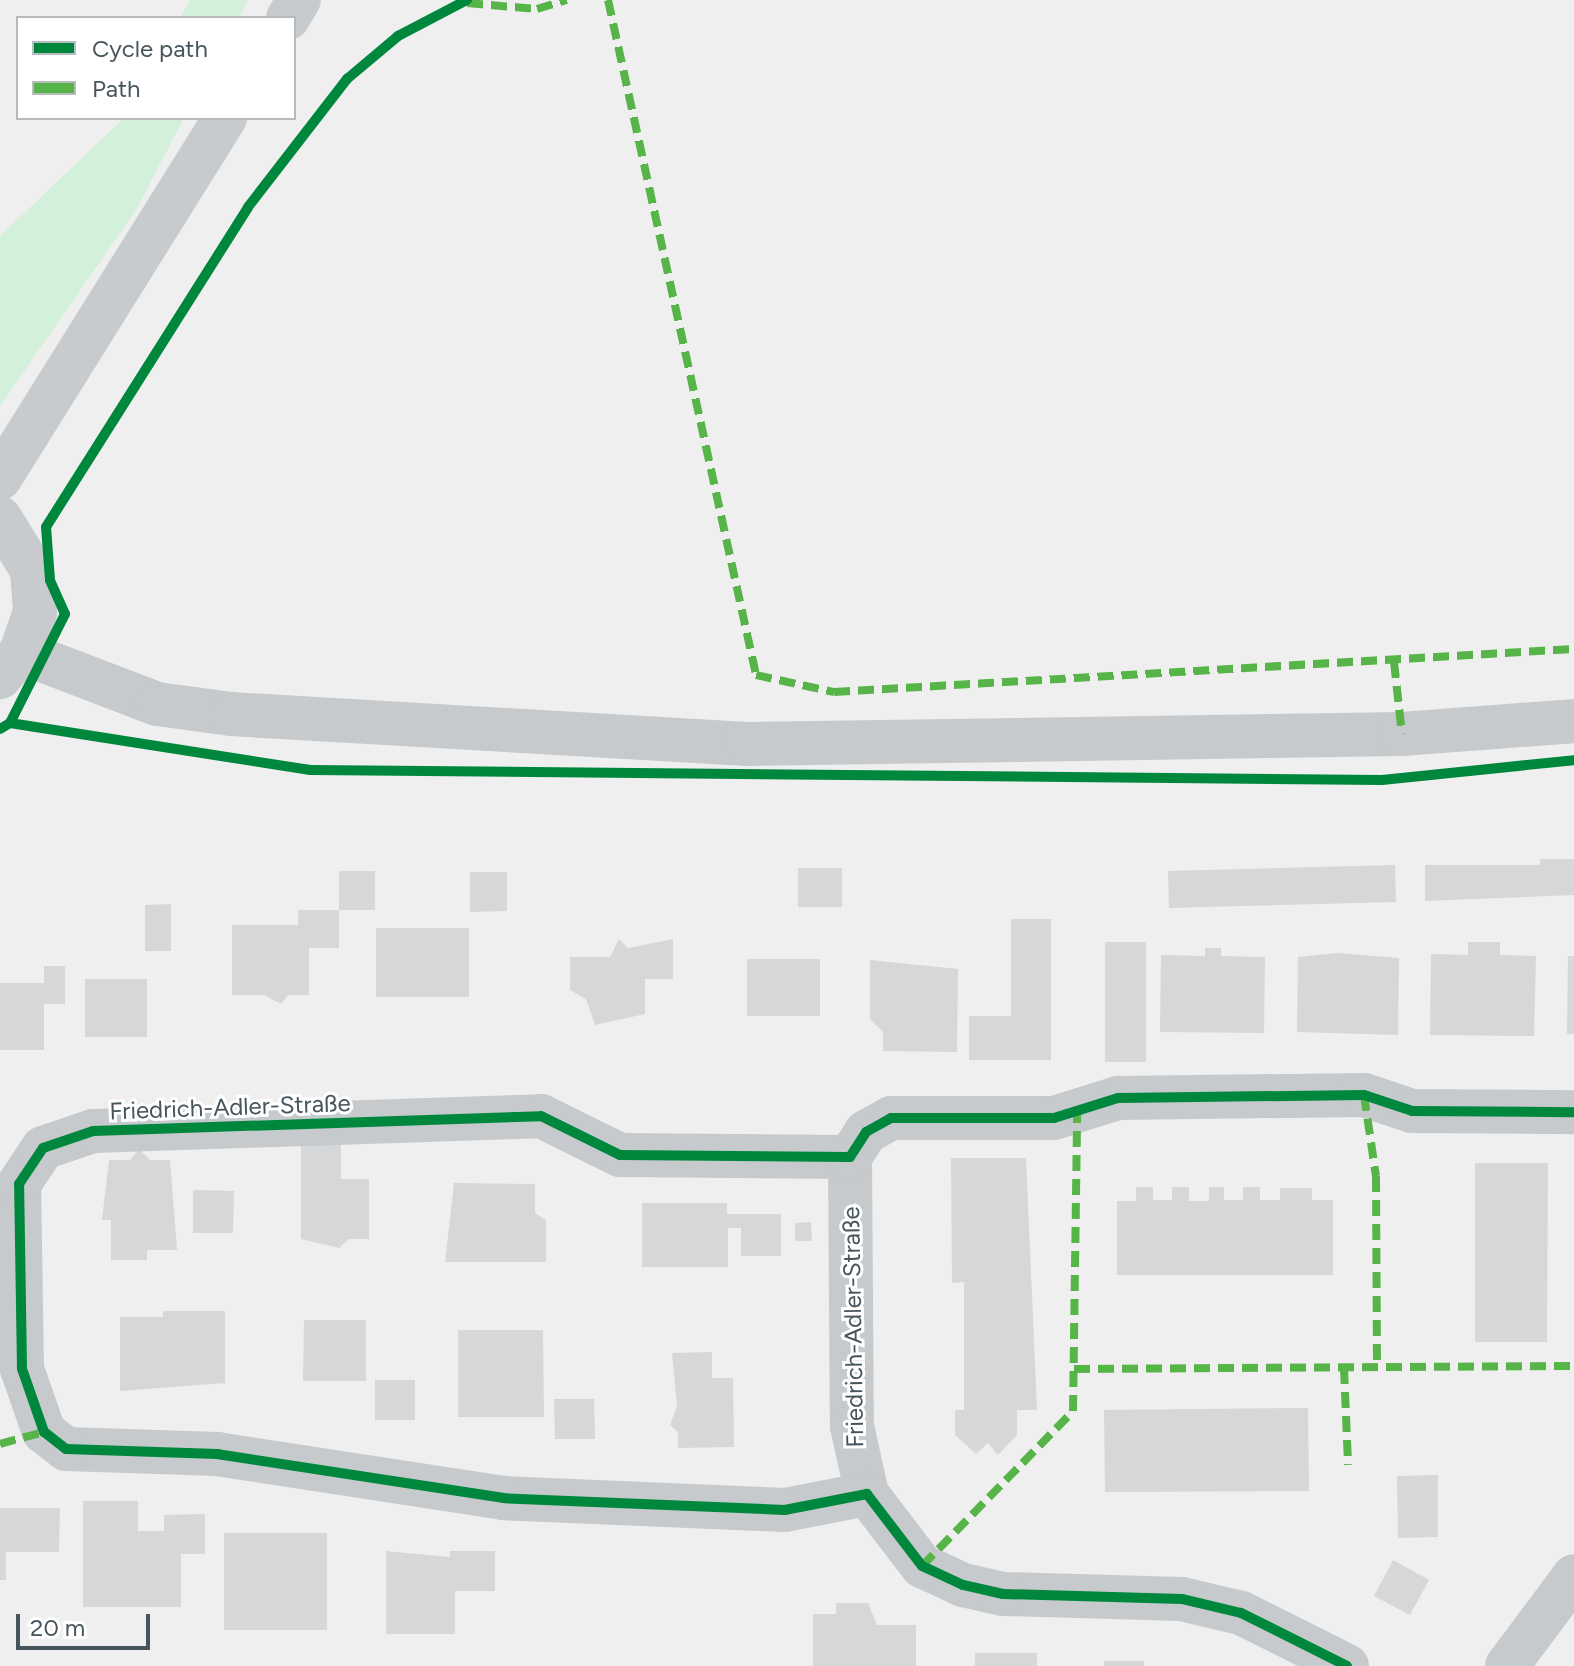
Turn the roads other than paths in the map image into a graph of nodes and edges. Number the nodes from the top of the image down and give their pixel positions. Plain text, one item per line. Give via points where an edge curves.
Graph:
1 (224, 120) edge
2 (0, 478) edge
3 (0, 518) edge
4 (11, 664) edge
5 (1574, 721) edge
6 (1574, 1112) edge
7 (850, 1157) junction
8 (867, 1494) junction
9 (1574, 1576) edge
10 (1347, 1666) edge
11 (1507, 1666) edge

1 - 2 main road
3 - 4 main road via 32,570 35,612
4 - 5 street via 157,704 216,712 747,744 1402,734
6 - 7 street via 1412,1111 1364,1095 1118,1098 1054,1118 891,1118 866,1132
7 - 8 street, Friedrich-Adler-Straße via 852,1426
7 - 8 street, Friedrich-Adler-Straße via 620,1155 541,1116 65,1138 43,1148 19,1184 22,1369 44,1432 66,1449 218,1454 504,1498 785,1510
8 - 10 street, Friedrich-Adler-Straße via 922,1566 963,1585 1003,1594 1182,1599 1241,1613
9 - 11 street

